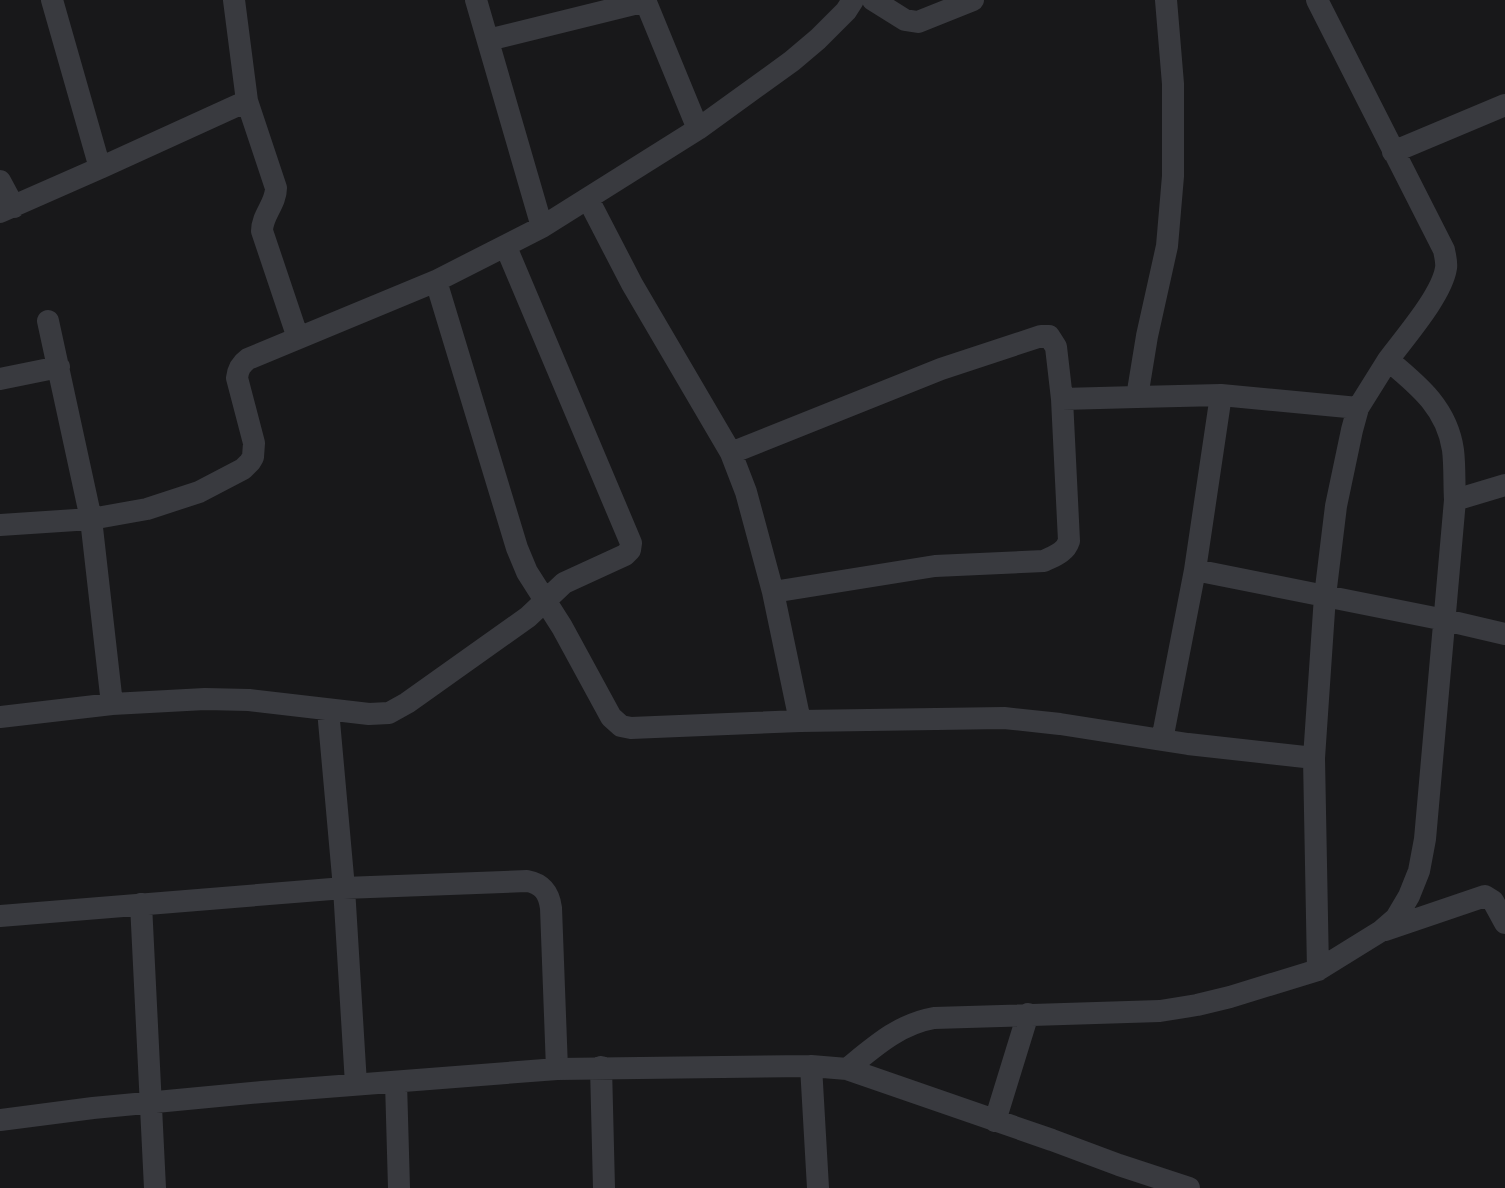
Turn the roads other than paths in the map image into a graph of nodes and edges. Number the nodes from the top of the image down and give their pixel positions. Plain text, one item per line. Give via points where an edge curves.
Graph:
1 (52, 0) edge
2 (234, 0) edge
3 (476, 0) edge
4 (646, 0) edge
5 (853, 0) edge
6 (873, 0) edge
7 (973, 0) edge
8 (1166, 0) edge
9 (1317, 0) edge
10 (488, 40) junction
11 (247, 101) junction
12 (1505, 105) edge
13 (698, 129) junction
14 (1393, 152) junction
15 (100, 168) junction
16 (0, 181) edge
17 (588, 199) junction
18 (7, 210) edge
19 (542, 227) junction
20 (506, 247) junction
21 (436, 281) junction
22 (48, 321) dead end
23 (298, 338) junction
24 (1388, 360) junction
25 (59, 367) junction
26 (0, 379) edge
27 (1221, 395) junction
28 (1137, 397) junction
29 (1062, 399) junction
30 (1358, 408) junction
31 (731, 453) junction
32 (1505, 485) edge
33 (1455, 500) junction
34 (91, 519) junction
35 (0, 525) edge
36 (1195, 570) junction
37 (774, 592) junction
38 (1325, 596) junction
39 (545, 602) junction
40 (1445, 620) junction
41 (1505, 634) edge
42 (112, 704) junction
43 (328, 710) junction
44 (0, 717) edge
45 (800, 721) junction
46 (1162, 740) junction
47 (1314, 758) junction
48 (344, 888) junction
49 (141, 904) junction
50 (0, 916) edge
51 (1505, 923) edge
52 (1381, 931) junction
53 (1318, 970) junction
54 (1028, 1014) junction
55 (811, 1066) junction
56 (601, 1067) junction
57 (557, 1069) junction
58 (847, 1070) junction
59 (396, 1082) junction
60 (356, 1084) junction
61 (150, 1103) junction
62 (0, 1120) edge
63 (995, 1121) junction
64 (155, 1188) edge
65 (399, 1188) edge
66 (604, 1188) edge
67 (818, 1188) edge
68 (1189, 1188) edge

1 - 15 street
2 - 11 street
3 - 10 street
4 - 10 street
4 - 13 street
5 - 13 street via 846,11 792,61
6 - 7 street via 905,20 918,22
8 - 28 street via 1173,84 1173,176 1166,246
9 - 14 street
10 - 19 street
11 - 15 street
11 - 23 street via 276,188 273,203 264,216 263,239
12 - 14 street
13 - 17 street
14 - 24 street via 1444,250 1446,269 1440,289
15 - 18 street
16 - 18 street
17 - 19 street
17 - 31 street via 632,284
19 - 20 street
20 - 21 street
20 - 39 street via 631,544 630,550 622,558 564,583
21 - 23 street
21 - 39 street via 517,548 527,572
22 - 25 street
23 - 34 street via 248,359 238,370 240,392 254,443 253,457 243,469 199,492 147,509
24 - 30 street
24 - 33 street via 1423,390 1440,412 1450,435 1453,451
25 - 26 street
25 - 34 street
27 - 28 street
27 - 30 street
27 - 36 street
28 - 29 street
29 - 31 street via 1056,347 1048,336 1042,336 941,369
29 - 37 street via 1069,541 1059,554 1044,561 935,566
30 - 38 street via 1336,506
31 - 37 street via 746,492
32 - 33 street
33 - 40 street
34 - 35 street
34 - 42 street
36 - 38 street
36 - 46 street
37 - 45 street
38 - 40 street
38 - 47 street
39 - 43 street via 528,617 399,709 381,714
39 - 45 street via 562,627 611,717 621,726 700,726
40 - 41 street
40 - 52 street via 1425,839 1419,870 1399,913
42 - 43 street via 205,699 242,700
42 - 44 street
43 - 48 street
45 - 46 street via 1004,718
46 - 47 street
47 - 53 street
48 - 49 street
48 - 57 street via 527,881 545,889 552,908
48 - 60 street
49 - 50 street
49 - 61 street
51 - 52 street via 1493,902 1485,896
52 - 53 street
53 - 54 street via 1197,1005 1160,1010
54 - 58 street via 917,1021 878,1043
54 - 63 street
55 - 56 street
55 - 58 street
55 - 67 street
56 - 57 street
56 - 66 street
57 - 59 street
58 - 63 street
59 - 60 street
59 - 65 street
60 - 61 street
61 - 62 street
61 - 64 street
63 - 68 street

